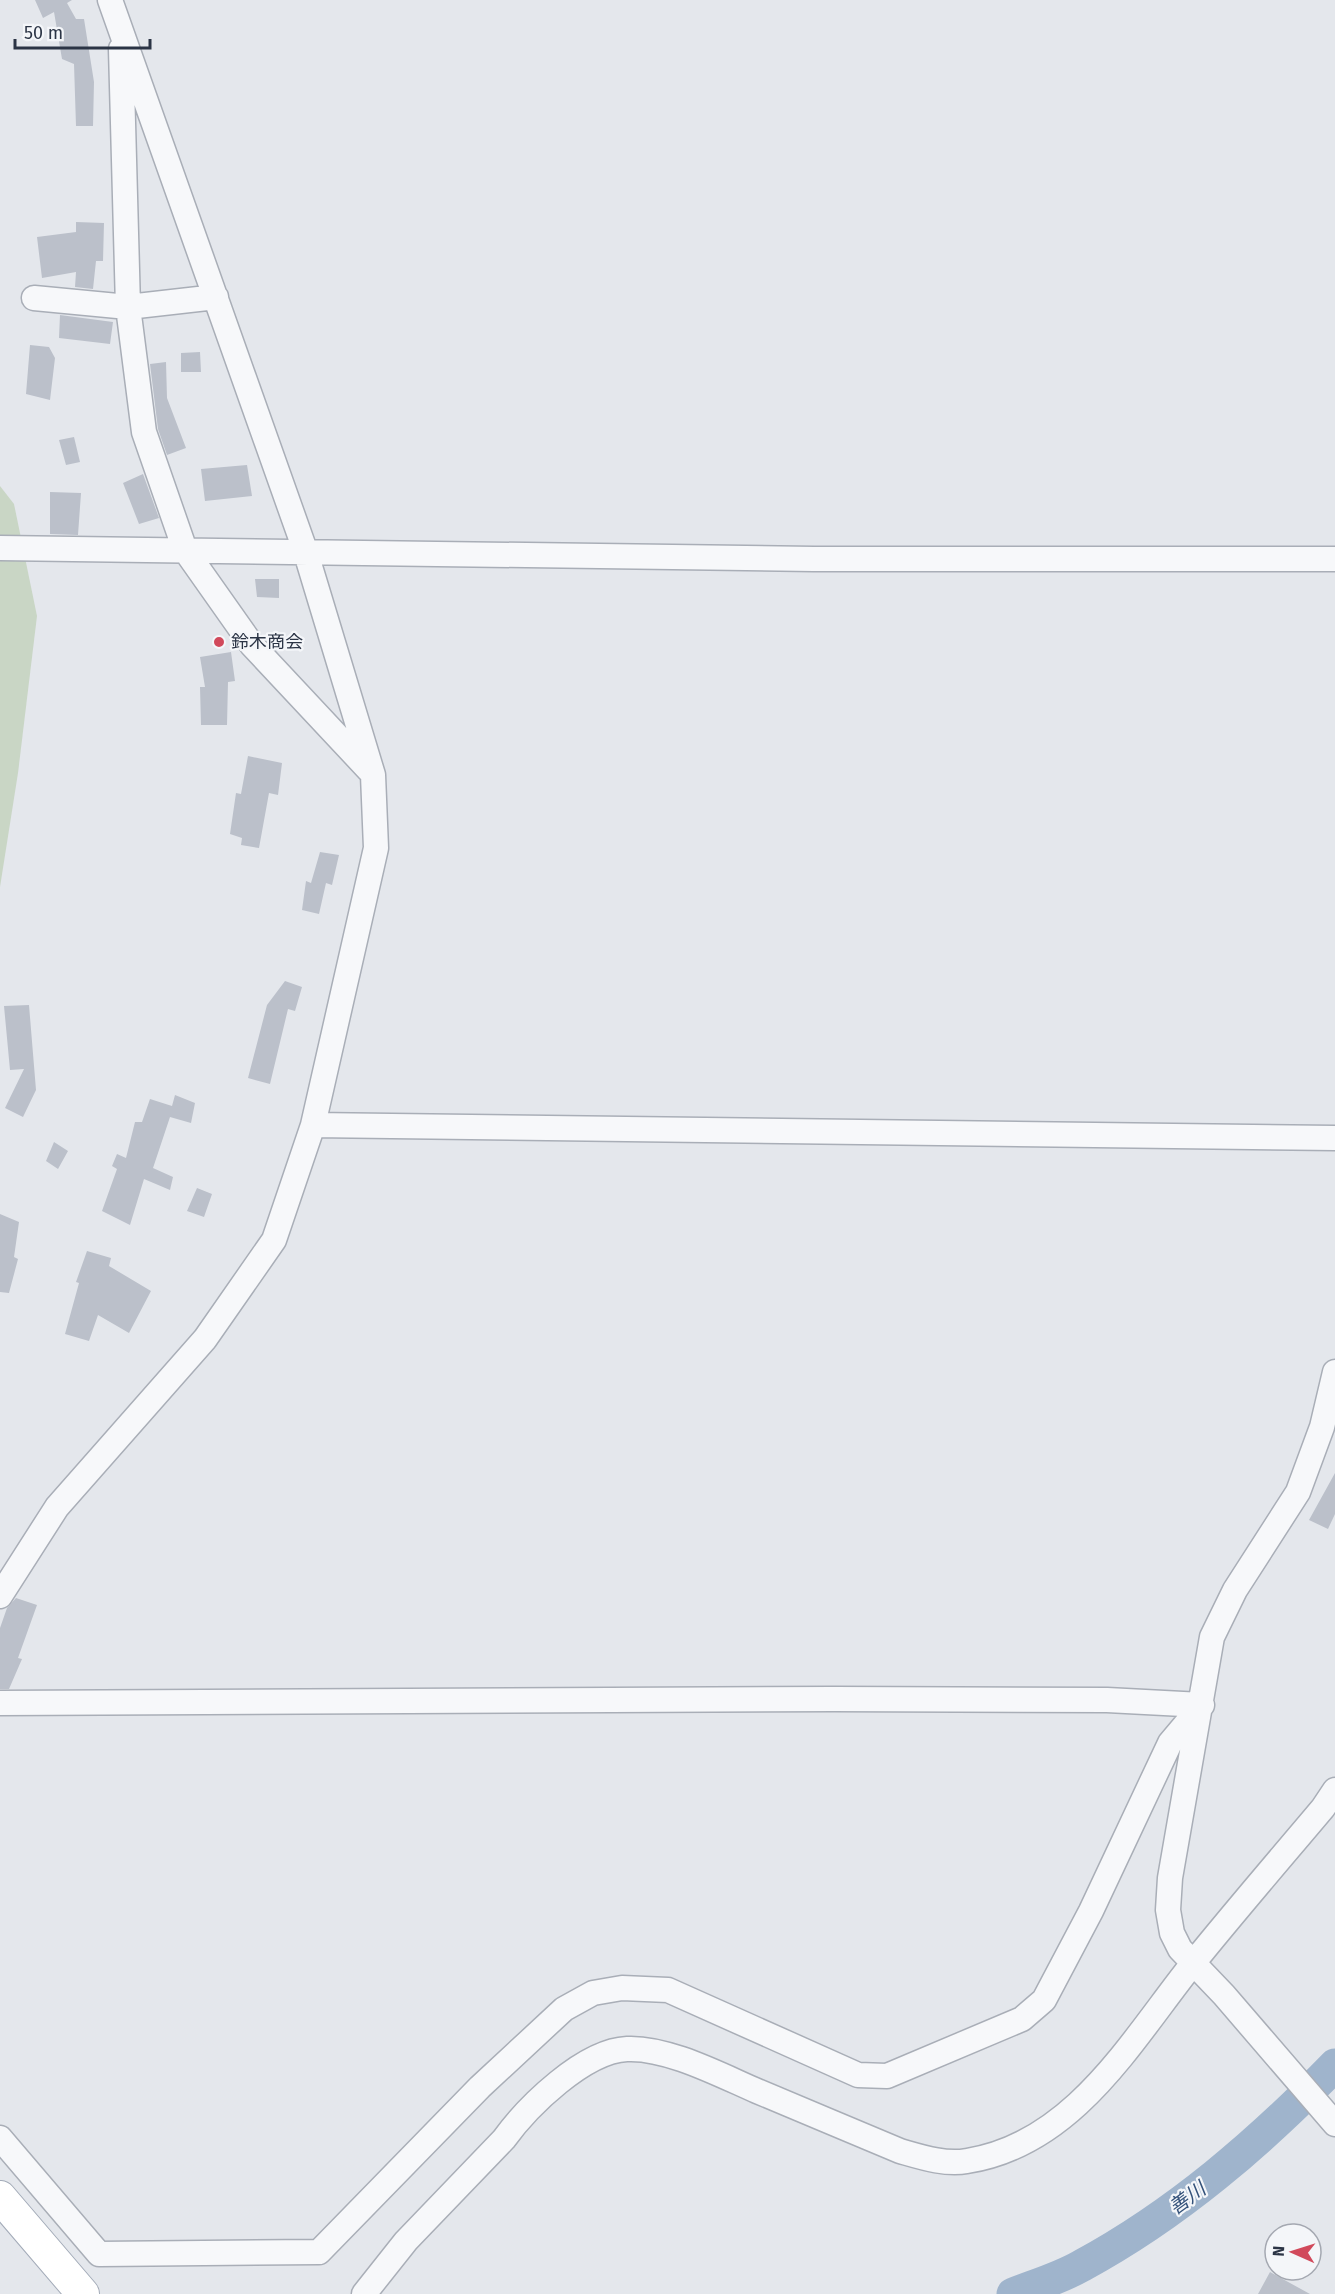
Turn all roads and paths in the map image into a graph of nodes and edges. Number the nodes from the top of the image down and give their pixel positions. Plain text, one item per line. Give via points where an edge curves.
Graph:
1 (110, 0) edge
2 (119, 23) junction
3 (216, 297) junction
4 (34, 298) dead end
5 (128, 307) junction
6 (0, 548) edge
7 (185, 550) junction
8 (305, 550) junction
9 (1335, 559) edge
10 (374, 775) junction
11 (313, 1125) junction
12 (1335, 1138) edge
13 (1335, 1372) edge
14 (0, 1596) edge
15 (0, 1703) edge
16 (1202, 1705) junction
17 (1335, 1790) edge
18 (1193, 1963) junction
19 (1335, 2124) edge
20 (0, 2138) edge
21 (0, 2197) edge
22 (83, 2294) edge
23 (364, 2294) edge

1 - 2 street
2 - 3 street
2 - 5 street
3 - 5 street
3 - 8 street
4 - 5 street
5 - 7 street via 144,432
6 - 7 street
7 - 8 street
7 - 10 street via 252,645
8 - 9 street via 814,559
8 - 10 street
10 - 11 street via 376,848
11 - 12 street
11 - 14 street via 274,1240 205,1339 57,1507
13 - 16 street via 1322,1427 1298,1492 1235,1590 1212,1637
15 - 16 street via 846,1699 1107,1700
16 - 18 street via 1170,1878 1168,1910 1172,1933
16 - 20 street via 1170,1743 1091,1911 1044,2000 1022,2019 887,2076 858,2075 668,1990 622,1988 593,1993 564,2008 497,2071 319,2252 99,2254
17 - 18 street
18 - 19 street
18 - 23 street via 1102,2081 1047,2130 999,2153 966,2162 934,2160 900,2151 704,2068 655,2052 627,2049 603,2055 564,2078 513,2126 406,2241
21 - 22 main road

